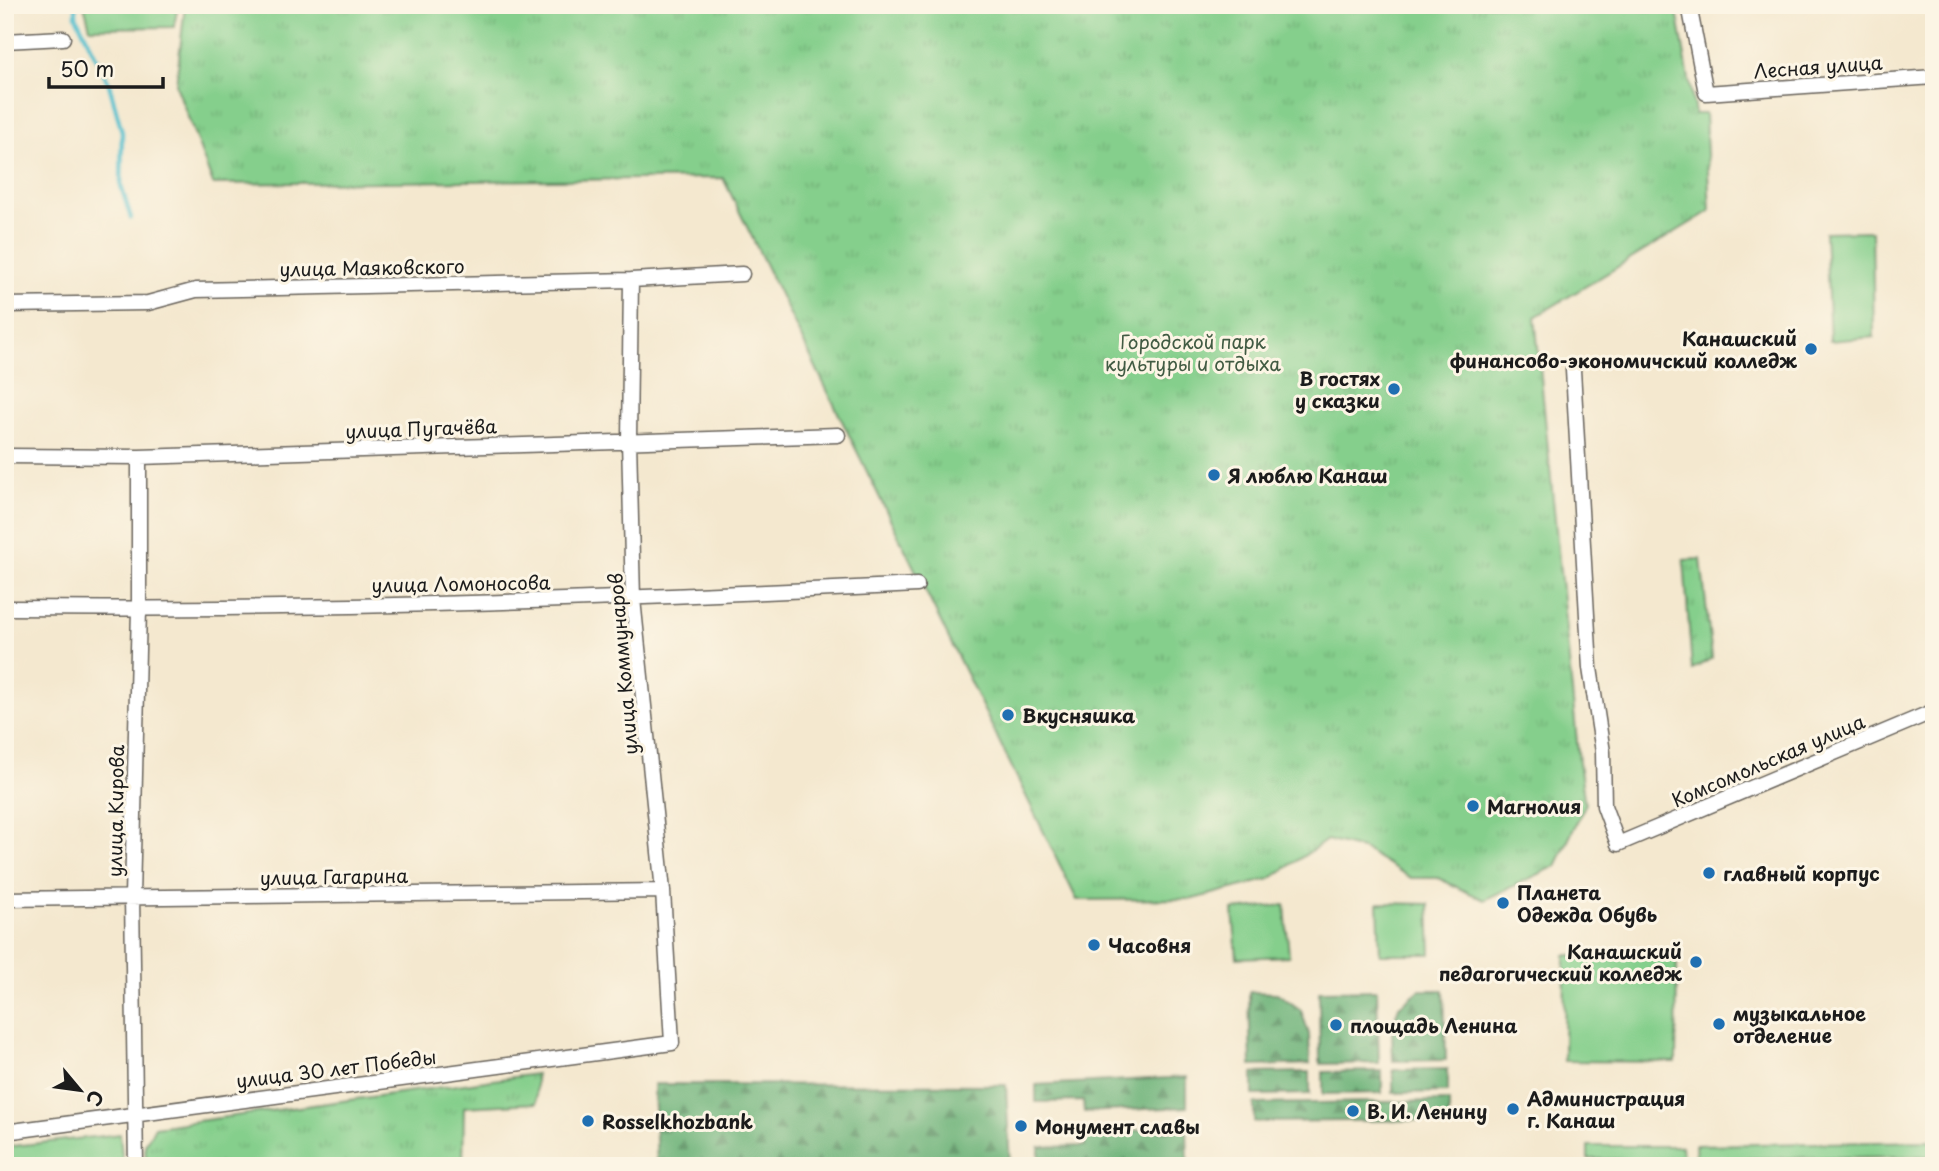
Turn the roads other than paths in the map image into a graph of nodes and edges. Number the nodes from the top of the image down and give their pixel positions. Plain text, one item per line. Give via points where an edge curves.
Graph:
1 (1689, 5) edge
2 (63, 38) dead end
3 (5, 41) edge
4 (1934, 77) edge
5 (742, 274) dead end
6 (631, 280) junction
7 (5, 305) edge
8 (1573, 370) dead end
9 (838, 435) dead end
10 (629, 440) junction
11 (5, 456) edge
12 (139, 457) junction
13 (917, 585) dead end
14 (633, 599) junction
15 (5, 608) edge
16 (139, 609) junction
17 (1934, 711) edge
18 (663, 891) junction
19 (132, 897) junction
20 (5, 899) edge
21 (672, 1043) joint
22 (136, 1114) junction
23 (5, 1132) edge
24 (136, 1166) edge

1 - 4 street, Лесная улица via 1706,93
2 - 3 street
5 - 6 street, улица Маяковского
6 - 7 street, улица Маяковского via 196,290 148,303
6 - 10 street, улица Коммунаров
8 - 17 street, Комсомольская улица via 1590,668 1603,751 1604,806 1618,844
9 - 10 street, улица Пугачёва
10 - 12 street, улица Пугачёва
10 - 14 street, улица Коммунаров
11 - 12 street, улица Пугачёва
12 - 16 street, улица Кирова
13 - 14 street, улица Ломоносова
14 - 16 street, улица Ломоносова
14 - 18 street, улица Коммунаров
15 - 16 street, улица Ломоносова
16 - 19 street, улица Кирова
18 - 19 street, улица Гагарина
18 - 21 street, улица Коммунаров
19 - 20 street, улица Гагарина
19 - 22 street, улица Кирова
21 - 22 street, улица 30 лет Победы
22 - 23 street, улица 30 лет Победы
22 - 24 street, улица Кирова

